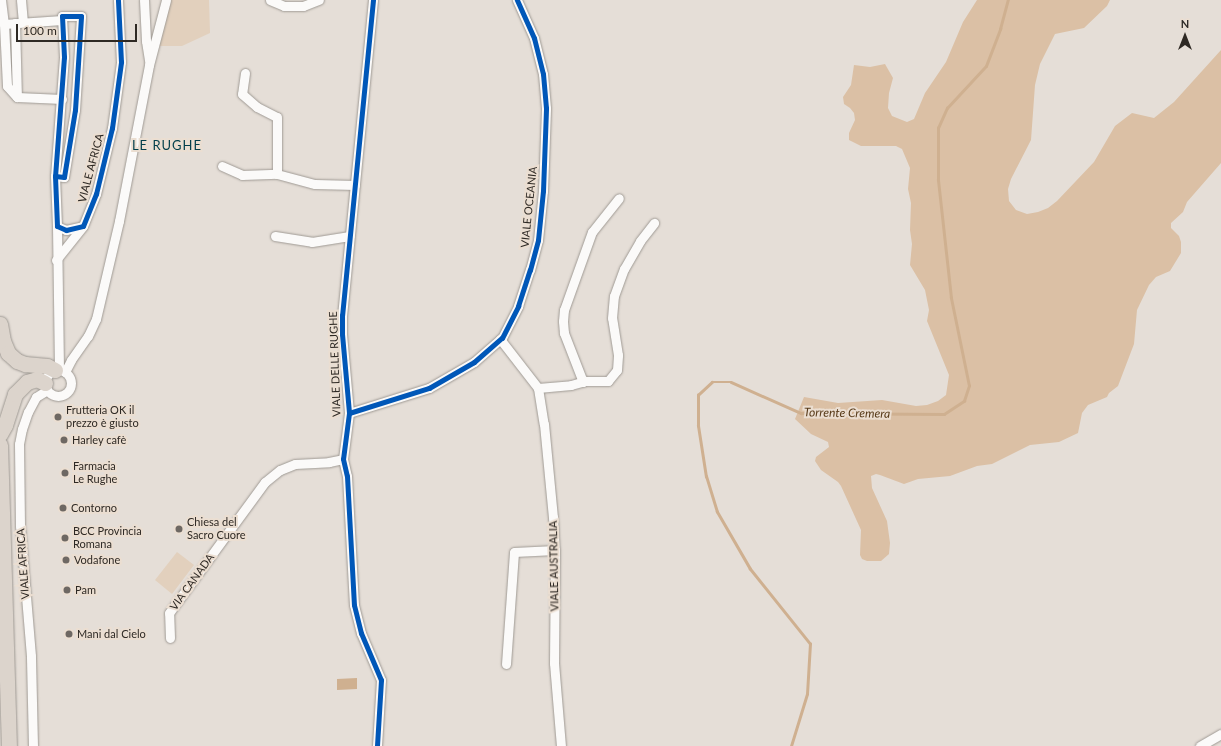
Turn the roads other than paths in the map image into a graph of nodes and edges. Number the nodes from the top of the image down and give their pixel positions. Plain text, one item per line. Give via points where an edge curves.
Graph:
1 (1, 0) edge
2 (21, 0) edge
3 (118, 0) edge
4 (144, 0) edge
5 (166, 0) edge
6 (270, 0) edge
7 (319, 0) edge
8 (373, 0) edge
9 (517, 0) edge
10 (62, 20) junction
11 (19, 22) junction
12 (4, 24) junction
13 (149, 65) junction
14 (245, 73) dead end
15 (17, 97) junction
16 (62, 99) junction
17 (222, 166) dead end
18 (277, 174) junction
19 (55, 176) junction
20 (355, 185) junction
21 (619, 198) dead end
22 (654, 223) dead end
23 (57, 226) junction
24 (83, 226) junction
25 (275, 236) dead end
26 (350, 236) junction
27 (56, 260) junction
28 (0, 324) edge
29 (500, 340) junction
30 (60, 371) junction
31 (583, 382) junction
32 (46, 386) junction
33 (538, 388) junction
34 (349, 413) junction
35 (0, 434) edge
36 (0, 445) edge
37 (343, 458) junction
38 (555, 550) junction
39 (170, 638) dead end
40 (506, 664) dead end
41 (1221, 734) edge
42 (9, 746) edge
43 (33, 746) edge
44 (377, 746) edge
45 (561, 746) edge
46 (1200, 746) edge

1 - 12 street
2 - 11 street
3 - 24 street, VIALE AFRICA via 121,62 112,128 96,194
4 - 13 street
5 - 13 street, VIALE AFRICA
6 - 7 street via 284,6 303,6
8 - 20 street, VIALE DELLE RUGHE
9 - 29 street, VIALE OCEANIA via 534,38 543,74 546,108 543,191 538,240 530,270 518,306
10 - 11 street
10 - 16 street
10 - 19 street via 62,16 81,16 75,110 64,177
11 - 12 street
11 - 15 street
12 - 15 street via 7,86
13 - 30 street, VIALE AFRICA via 119,221 96,319 88,336
14 - 18 street via 242,94 257,107 277,117
15 - 16 street
16 - 19 street
17 - 18 street via 242,174
18 - 20 street via 315,184
19 - 23 street
20 - 26 street, VIALE DELLE RUGHE
21 - 31 street via 592,232 564,310 564,333
22 - 31 street via 624,269 614,296 612,318 618,355 617,370 608,381
23 - 24 street via 66,230
23 - 27 street
24 - 27 street, VIALE AFRICA
25 - 26 street via 312,242
26 - 34 street, VIALE DELLE RUGHE via 342,334
27 - 30 street
28 - 30 highway via 8,353 17,361
29 - 33 street, VIALE AUSTRALIA
29 - 34 street, VIALE OCEANIA via 474,362 429,388
30 - 32 street, VIALE AFRICA via 48,374
30 - 32 street via 71,382 66,393 55,396
31 - 33 street
32 - 35 highway via 37,379 28,382 15,394 6,426
32 - 43 street, VIALE AFRICA via 28,412 20,444 20,526 31,656
33 - 38 street, VIALE AUSTRALIA via 548,452
34 - 37 street, VIALE DELLE RUGHE
36 - 42 highway
37 - 39 street, VIA CANADA via 329,462 295,464 280,470 265,482 169,613
37 - 44 street, VIALE DELLE RUGHE via 347,476 354,605 361,633 381,680
38 - 40 street via 514,552
38 - 45 street, VIALE AUSTRALIA via 554,663
41 - 46 street

